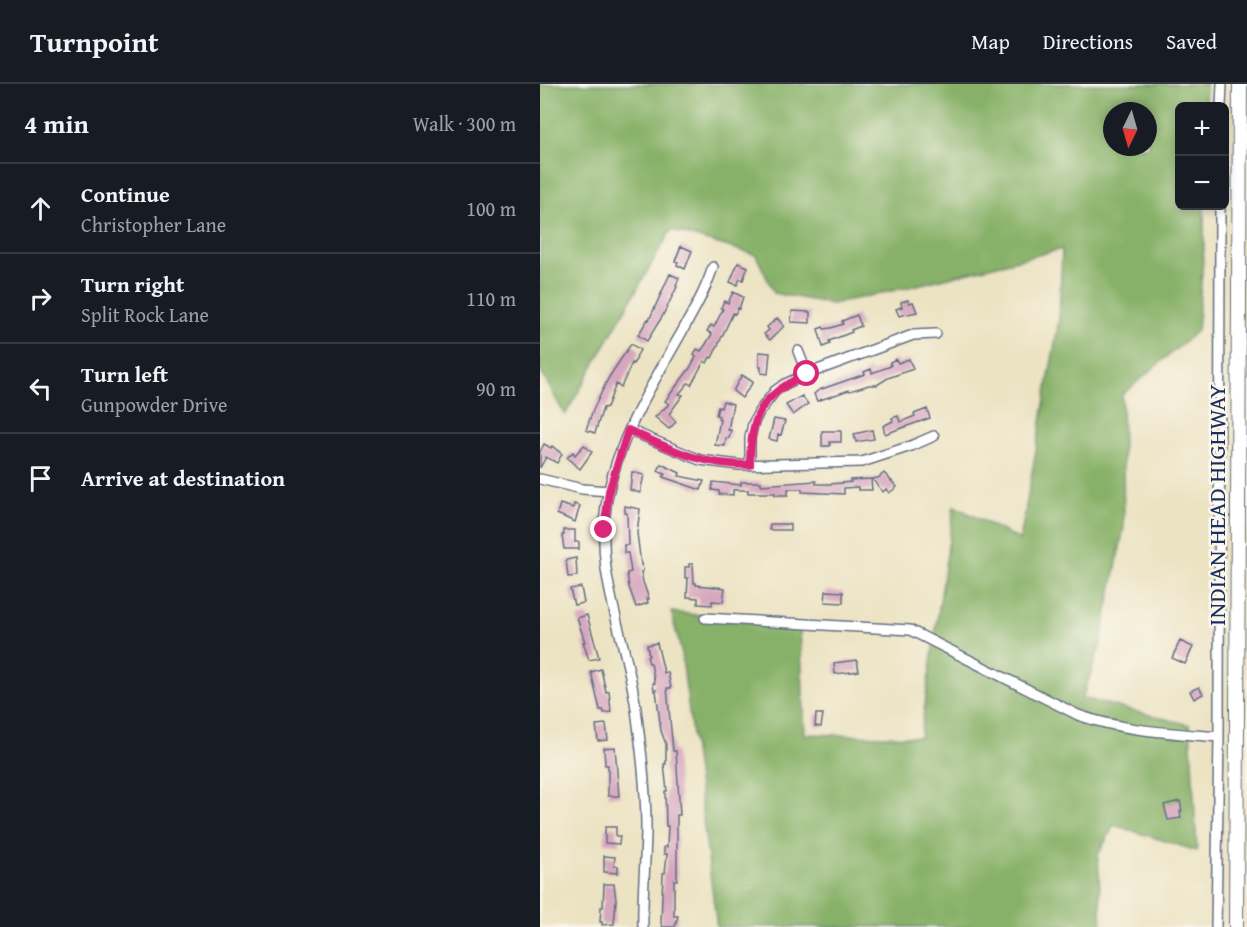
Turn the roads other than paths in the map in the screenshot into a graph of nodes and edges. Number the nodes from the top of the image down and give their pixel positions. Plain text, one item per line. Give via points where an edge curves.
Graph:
1 (1222, 84) edge
2 (1240, 84) edge
3 (1221, 102) edge
4 (1220, 210) edge
5 (713, 267) dead end
6 (936, 334) dead end
7 (798, 351) dead end
8 (807, 374) junction
9 (628, 430) junction
10 (934, 436) dead end
11 (750, 465) junction
12 (540, 479) edge
13 (609, 491) junction
14 (705, 618) dead end
15 (1219, 737) junction
16 (643, 927) edge
17 (1216, 927) edge
18 (1236, 927) edge

1 - 3 street
2 - 18 highway, INDIAN HEAD HIGHWAY
4 - 15 street
5 - 9 street via 693,313
6 - 8 street via 913,335
7 - 8 street
8 - 11 street via 776,391 759,412 750,438
9 - 11 street via 700,460
9 - 13 street
10 - 11 street via 862,462
12 - 13 street
13 - 16 street via 605,568 633,688 645,788
14 - 15 street via 910,630 1088,719 1157,732
15 - 17 street

